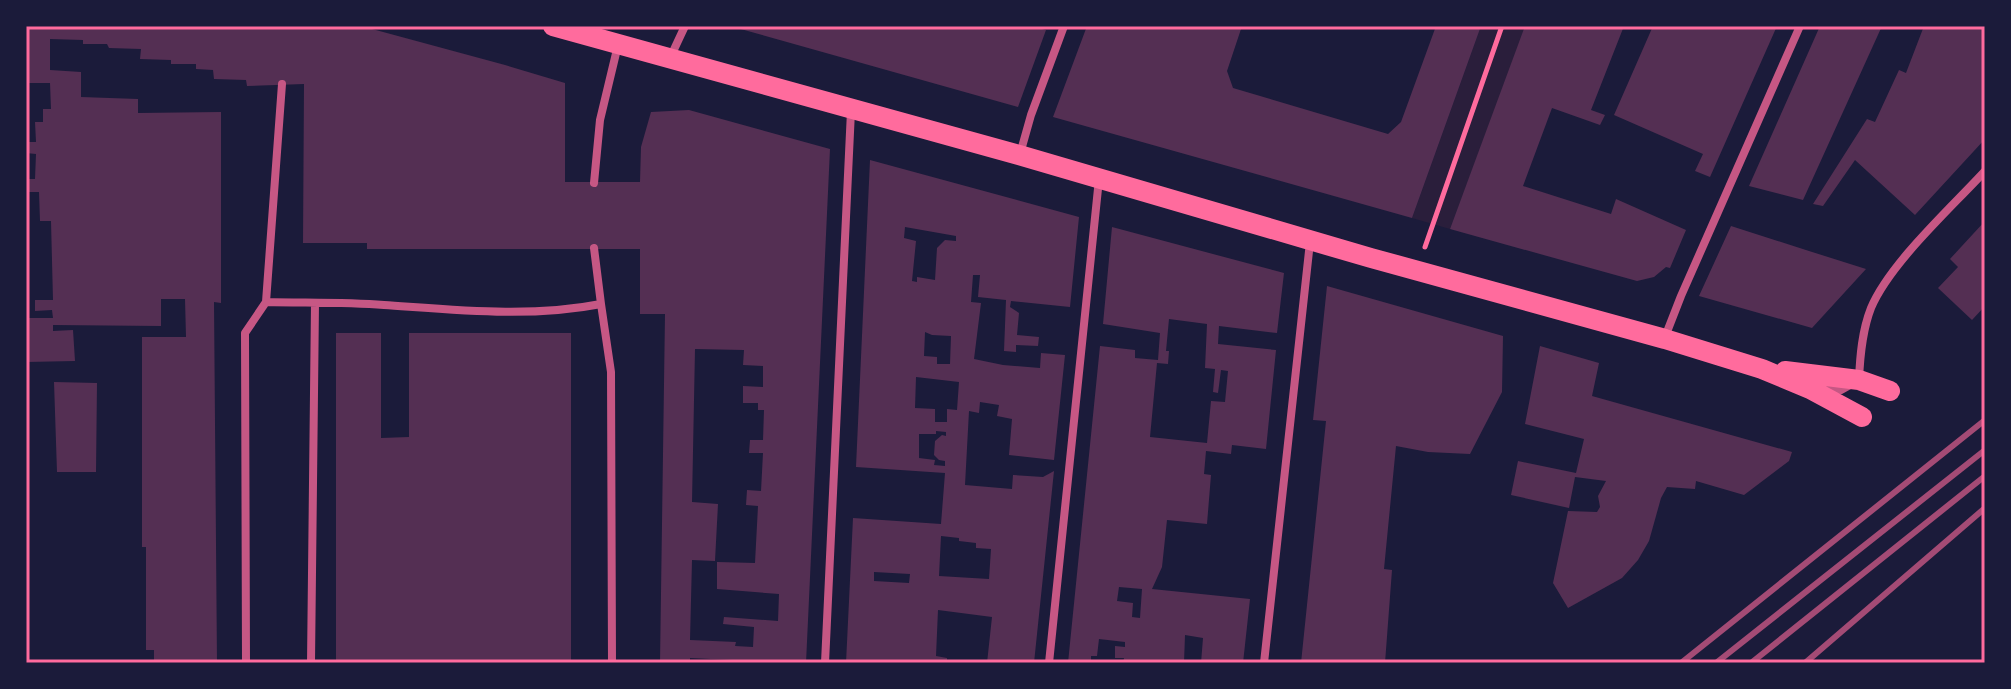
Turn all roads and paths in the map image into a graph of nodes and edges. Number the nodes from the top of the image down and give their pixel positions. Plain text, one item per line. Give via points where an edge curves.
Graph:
1 (553, 26) edge
2 (685, 26) edge
3 (1064, 26) edge
4 (1502, 26) edge
5 (1800, 26) edge
6 (618, 45) junction
7 (670, 60) junction
8 (282, 84) dead end
9 (851, 111) junction
10 (1019, 155) junction
11 (1985, 171) edge
12 (1099, 178) junction
13 (594, 183) dead end
14 (1310, 240) junction
15 (594, 248) dead end
16 (1418, 271) junction
17 (266, 302) junction
18 (315, 303) junction
19 (601, 304) junction
20 (1665, 339) junction
21 (1762, 369) junction
22 (1859, 380) junction
23 (1810, 389) junction
24 (1890, 391) dead end
25 (1862, 417) dead end
26 (246, 663) edge
27 (311, 663) edge
28 (612, 663) edge
29 (825, 663) edge
30 (1049, 663) edge
31 (1264, 663) edge

1 - 6 main road
2 - 7 street
3 - 10 street
4 - 16 path
5 - 20 street
6 - 7 main road
6 - 13 street via 600,120
7 - 9 main road
8 - 17 street
9 - 10 main road
9 - 29 street
10 - 12 main road
11 - 22 street via 1889,276 1871,309
12 - 14 main road
12 - 30 street
14 - 16 main road
14 - 31 street
15 - 19 street
16 - 20 main road
17 - 18 street
17 - 26 street via 245,333
18 - 19 street via 443,311 573,310
18 - 27 street
19 - 28 street via 611,372
20 - 21 main road
21 - 22 main road
21 - 23 main road
22 - 23 street via 1841,390
22 - 24 main road
23 - 25 main road

